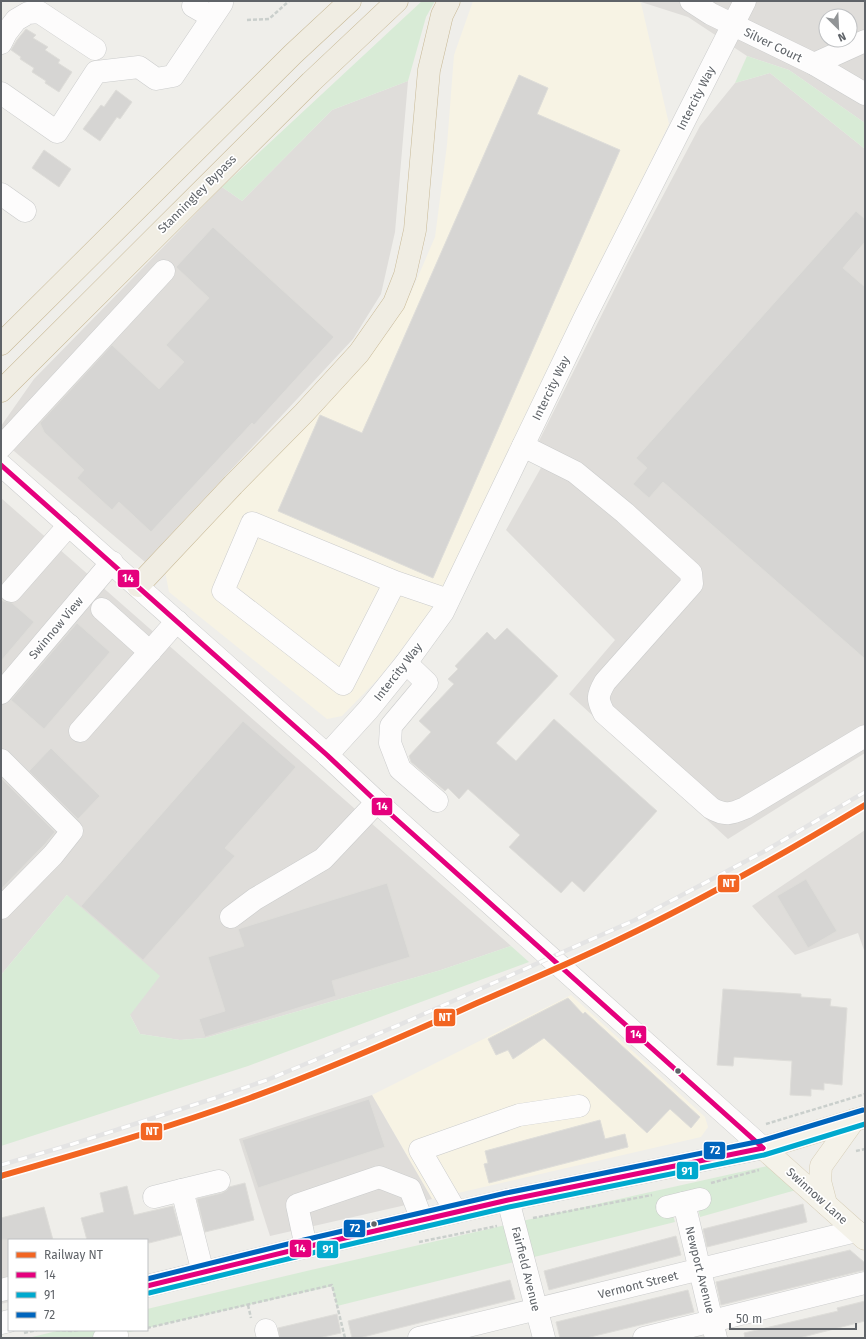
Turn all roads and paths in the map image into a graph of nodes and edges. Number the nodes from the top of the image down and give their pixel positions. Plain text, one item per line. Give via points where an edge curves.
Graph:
1 (289, 1) edge
2 (350, 1) edge
3 (397, 1) edge
4 (450, 1) edge
5 (691, 1) edge
6 (745, 1) edge
7 (193, 6) dead end
8 (247, 20) dead end
9 (733, 25) junction
10 (865, 41) edge
11 (1, 43) edge
12 (95, 49) dead end
13 (814, 64) junction
14 (1, 93) edge
15 (865, 94) edge
16 (1, 194) edge
17 (25, 211) dead end
18 (164, 271) dead end
19 (1, 344) edge
20 (1, 391) edge
21 (522, 446) junction
22 (1, 447) edge
23 (1, 465) edge
24 (69, 525) junction
25 (112, 562) junction
26 (394, 582) junction
27 (138, 586) junction
28 (11, 590) dead end
29 (448, 600) junction
30 (102, 609) dead end
31 (177, 621) junction
32 (150, 652) junction
33 (406, 663) junction
34 (1, 693) edge
35 (80, 731) dead end
36 (865, 736) edge
37 (327, 755) junction
38 (1, 760) edge
39 (437, 801) dead end
40 (377, 802) junction
41 (1, 908) edge
42 (231, 916) dead end
43 (579, 1106) dead end
44 (860, 1118) edge
45 (763, 1148) junction
46 (219, 1181) dead end
47 (182, 1190) junction
48 (154, 1198) dead end
49 (508, 1200) junction
50 (683, 1203) dead end
51 (826, 1204) junction
52 (456, 1212) junction
53 (422, 1220) junction
54 (861, 1235) edge
55 (306, 1247) junction
56 (700, 1269) junction
57 (203, 1272) junction
58 (865, 1283) edge
59 (148, 1286) edge
60 (537, 1309) junction
61 (148, 1328) edge
62 (714, 1330) edge
63 (345, 1338) edge
64 (419, 1338) edge
65 (544, 1338) edge
66 (644, 1338) edge

1 - 8 path via 268,19
2 - 19 highway via 287,60
3 - 20 highway, Stanningley Bypass via 311,82
4 - 27 highway via 442,15 429,70 415,230 405,275 394,303 359,353
5 - 9 street, Silver Court
6 - 9 street, Intercity Way
7 - 14 street via 217,10 173,76 156,79 139,67 96,72 57,132
9 - 13 street, Silver Court
9 - 21 street, Intercity Way
10 - 13 street, Silver Court
11 - 12 street via 16,20 28,12 39,12
13 - 15 street, Silver Court
16 - 17 street
18 - 22 street
21 - 29 street, Intercity Way
21 - 36 street via 575,472 691,573 692,584 605,682 599,693 599,702 604,713 711,808 725,814 732,814 745,808
23 - 24 street, Swinnow Lane
24 - 25 street, Swinnow Lane
24 - 28 street
25 - 27 street, Swinnow Lane
25 - 34 street, Swinnow View
26 - 26 street via 252,523 223,591 344,684
26 - 29 street
27 - 31 street, Swinnow Lane
29 - 33 street, Intercity Way via 443,612
30 - 32 street
31 - 32 street
31 - 37 street, Swinnow Lane
32 - 35 street
33 - 37 street, Intercity Way
33 - 39 street via 427,683 391,726 390,743 400,769
37 - 40 street, Swinnow Lane
38 - 41 street via 72,831 53,855
40 - 42 street via 322,859
40 - 45 street, Swinnow Lane
43 - 52 street via 519,1115 420,1150
44 - 45 main road
44 - 51 main road via 821,1166 820,1181
45 - 49 street
45 - 51 main road, Swinnow Lane
46 - 47 street
47 - 48 street
47 - 57 street
49 - 52 street
49 - 60 street, Fairfield Avenue
50 - 56 street, Newport Avenue
51 - 54 main road, Swinnow Lane
52 - 53 street
53 - 55 street
53 - 55 street via 410,1189 379,1176 298,1205
54 - 56 street, Vermont Street
55 - 57 street
56 - 60 street, Vermont Street
56 - 62 street, Newport Avenue
57 - 59 street
58 - 62 street
60 - 64 street, Vermont Street
60 - 65 street, Fairfield Avenue
61 - 63 path via 332,1286
62 - 66 street

